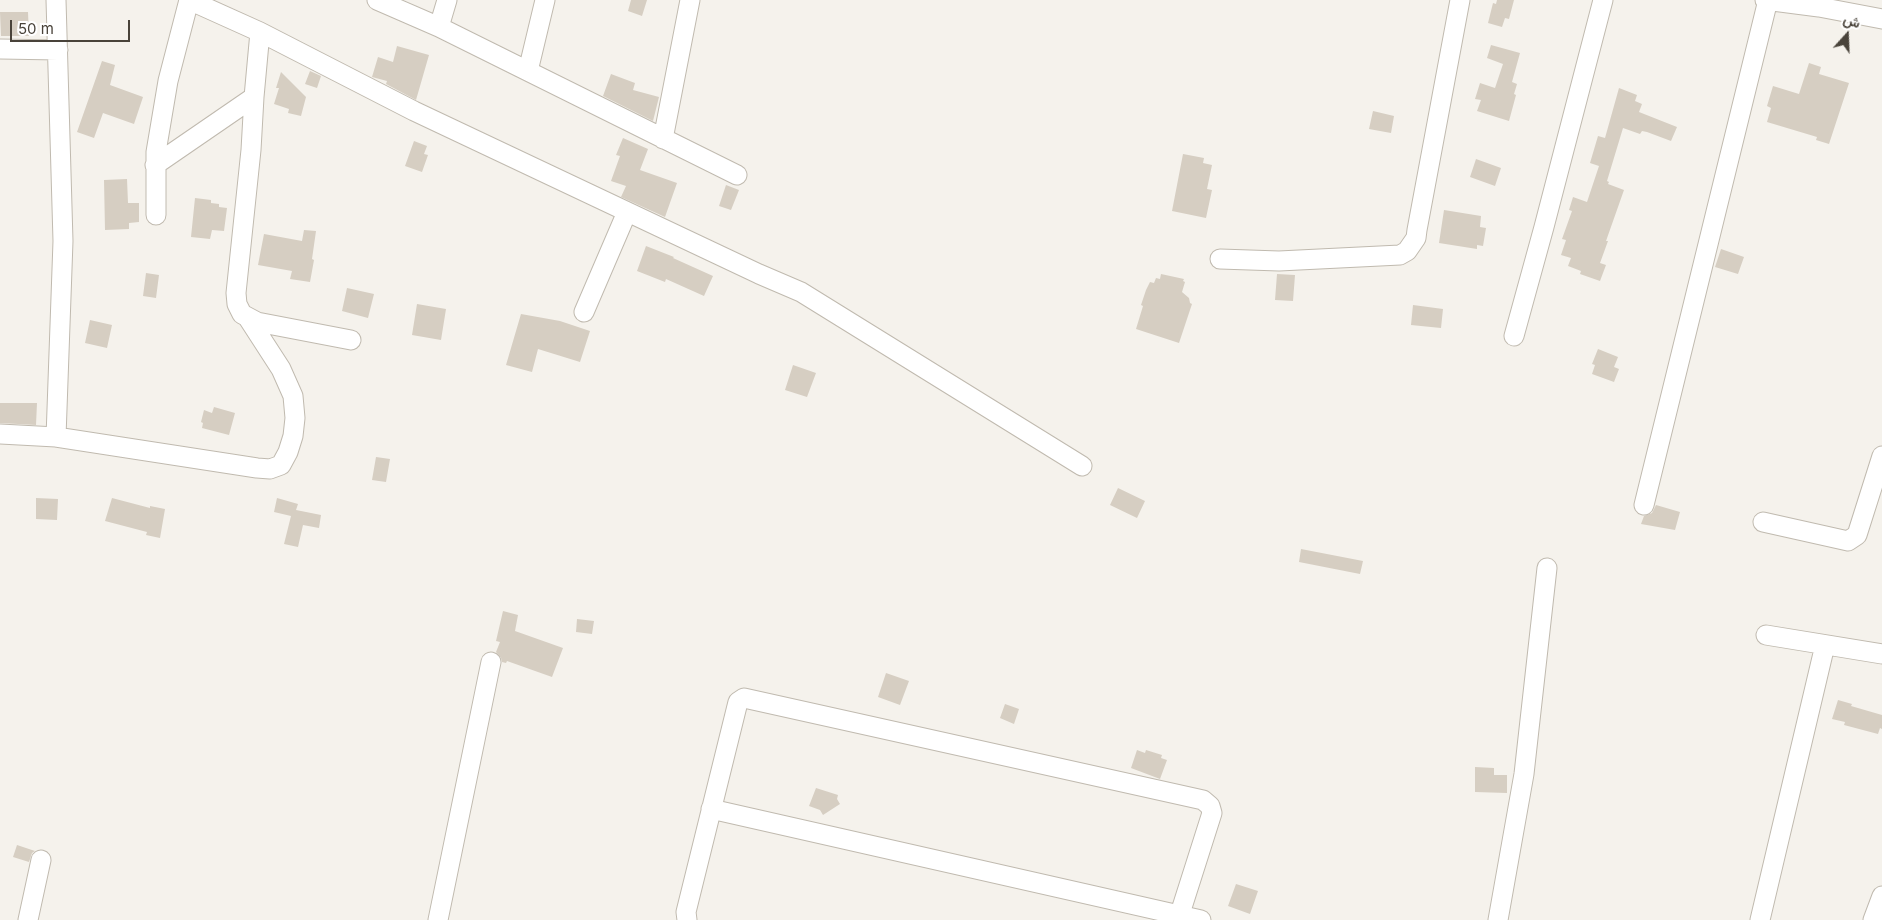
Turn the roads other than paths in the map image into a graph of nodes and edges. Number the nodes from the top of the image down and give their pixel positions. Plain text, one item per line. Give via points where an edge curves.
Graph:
1 (56, 0) edge
2 (189, 0) edge
3 (377, 0) edge
4 (447, 0) edge
5 (545, 0) edge
6 (690, 0) edge
7 (1460, 0) edge
8 (1603, 0) edge
9 (1766, 0) edge
10 (1882, 19) edge
11 (439, 28) junction
12 (260, 32) junction
13 (0, 49) edge
14 (58, 50) junction
15 (528, 71) junction
16 (254, 97) junction
17 (663, 140) junction
18 (155, 165) junction
19 (737, 175) dead end
20 (627, 212) junction
21 (156, 215) dead end
22 (1220, 259) dead end
23 (584, 312) dead end
24 (248, 318) junction
25 (1514, 336) dead end
26 (351, 340) dead end
27 (0, 434) edge
28 (56, 437) junction
29 (1882, 456) edge
30 (1082, 466) dead end
31 (1644, 505) dead end
32 (1764, 522) dead end
33 (1547, 568) dead end
34 (1766, 635) dead end
35 (1825, 645) junction
36 (1882, 654) edge
37 (491, 662) dead end
38 (711, 809) junction
39 (41, 860) dead end
40 (1882, 896) edge
41 (1179, 917) edge
42 (28, 920) edge
43 (438, 920) edge
44 (687, 920) edge
45 (1201, 920) edge
46 (1498, 920) edge
47 (1760, 920) edge
48 (1873, 920) edge

1 - 14 street
2 - 12 street
2 - 18 street via 168,81
3 - 11 street
4 - 11 street
5 - 15 street
6 - 17 street
7 - 22 street via 1418,230 1407,251 1391,256
8 - 25 street
9 - 10 street
9 - 31 street
11 - 15 street
12 - 16 street
12 - 20 street via 414,111
13 - 14 street
14 - 28 street via 63,241
15 - 17 street
16 - 18 street
16 - 24 street via 236,293 239,310
17 - 19 street
18 - 21 street
20 - 23 street
20 - 30 street via 801,292
24 - 26 street via 273,326
24 - 28 street via 281,369 292,396 293,436 281,465 270,469 257,468
27 - 28 street
29 - 32 street via 1857,535 1848,541
33 - 46 street via 1524,774
34 - 35 street
35 - 36 street
35 - 47 street
37 - 43 street
38 - 41 street
38 - 41 street via 738,702 744,698 1203,800 1212,813
38 - 44 street via 686,912
39 - 42 street
40 - 48 street
41 - 45 street

